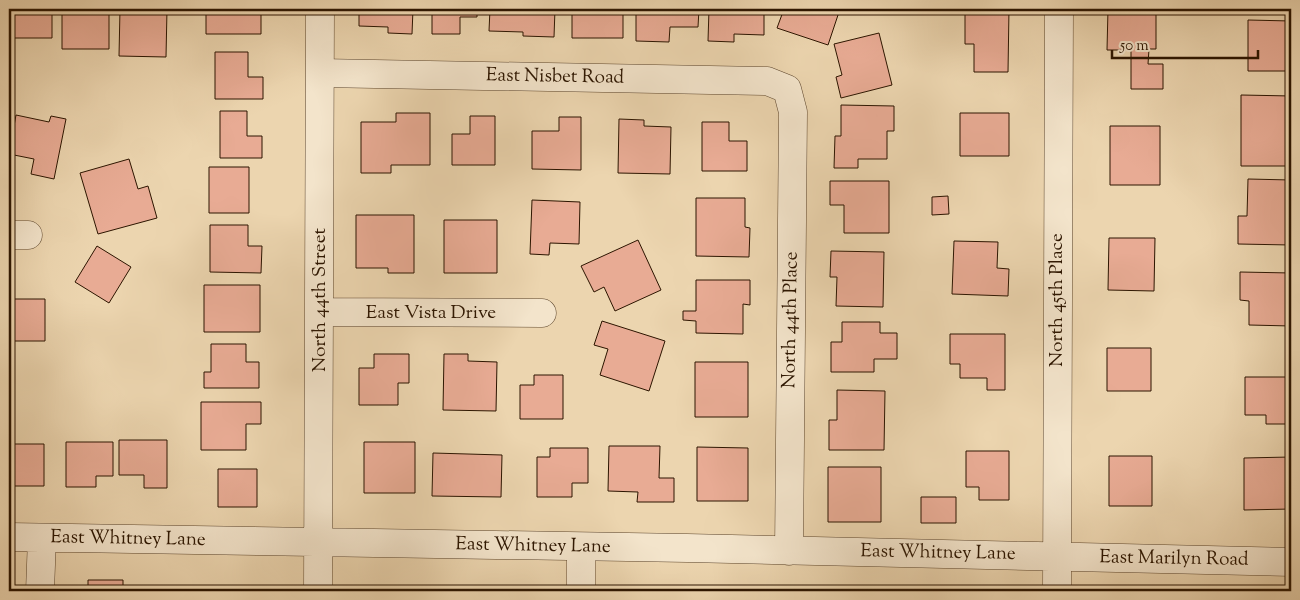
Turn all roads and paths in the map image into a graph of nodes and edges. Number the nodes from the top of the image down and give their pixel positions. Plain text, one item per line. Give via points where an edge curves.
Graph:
1 (320, 9) edge
2 (1059, 9) edge
3 (321, 73) junction
4 (787, 89) joint
5 (320, 312) junction
6 (542, 313) dead end
7 (9, 537) edge
8 (42, 538) junction
9 (318, 542) junction
10 (581, 547) junction
11 (788, 551) junction
12 (1057, 557) junction
13 (1291, 562) edge
14 (40, 591) edge
15 (318, 591) edge
16 (581, 591) edge
17 (1057, 591) edge

1 - 3 street, North 44th Street
2 - 12 street, North 45th Place
3 - 4 street, East Nisbet Road via 767,81
3 - 5 street, North 44th Street
4 - 11 street, North 44th Place via 793,112
5 - 6 street, East Vista Drive
5 - 9 street, North 44th Street
7 - 8 street, East Whitney Lane
8 - 9 street, East Whitney Lane
8 - 14 street
9 - 10 street, East Whitney Lane
9 - 15 street, North 44th Street
10 - 11 street, East Whitney Lane
10 - 16 street
11 - 12 street, East Whitney Lane
12 - 13 street, East Marilyn Road
12 - 17 street, North 45th Place

